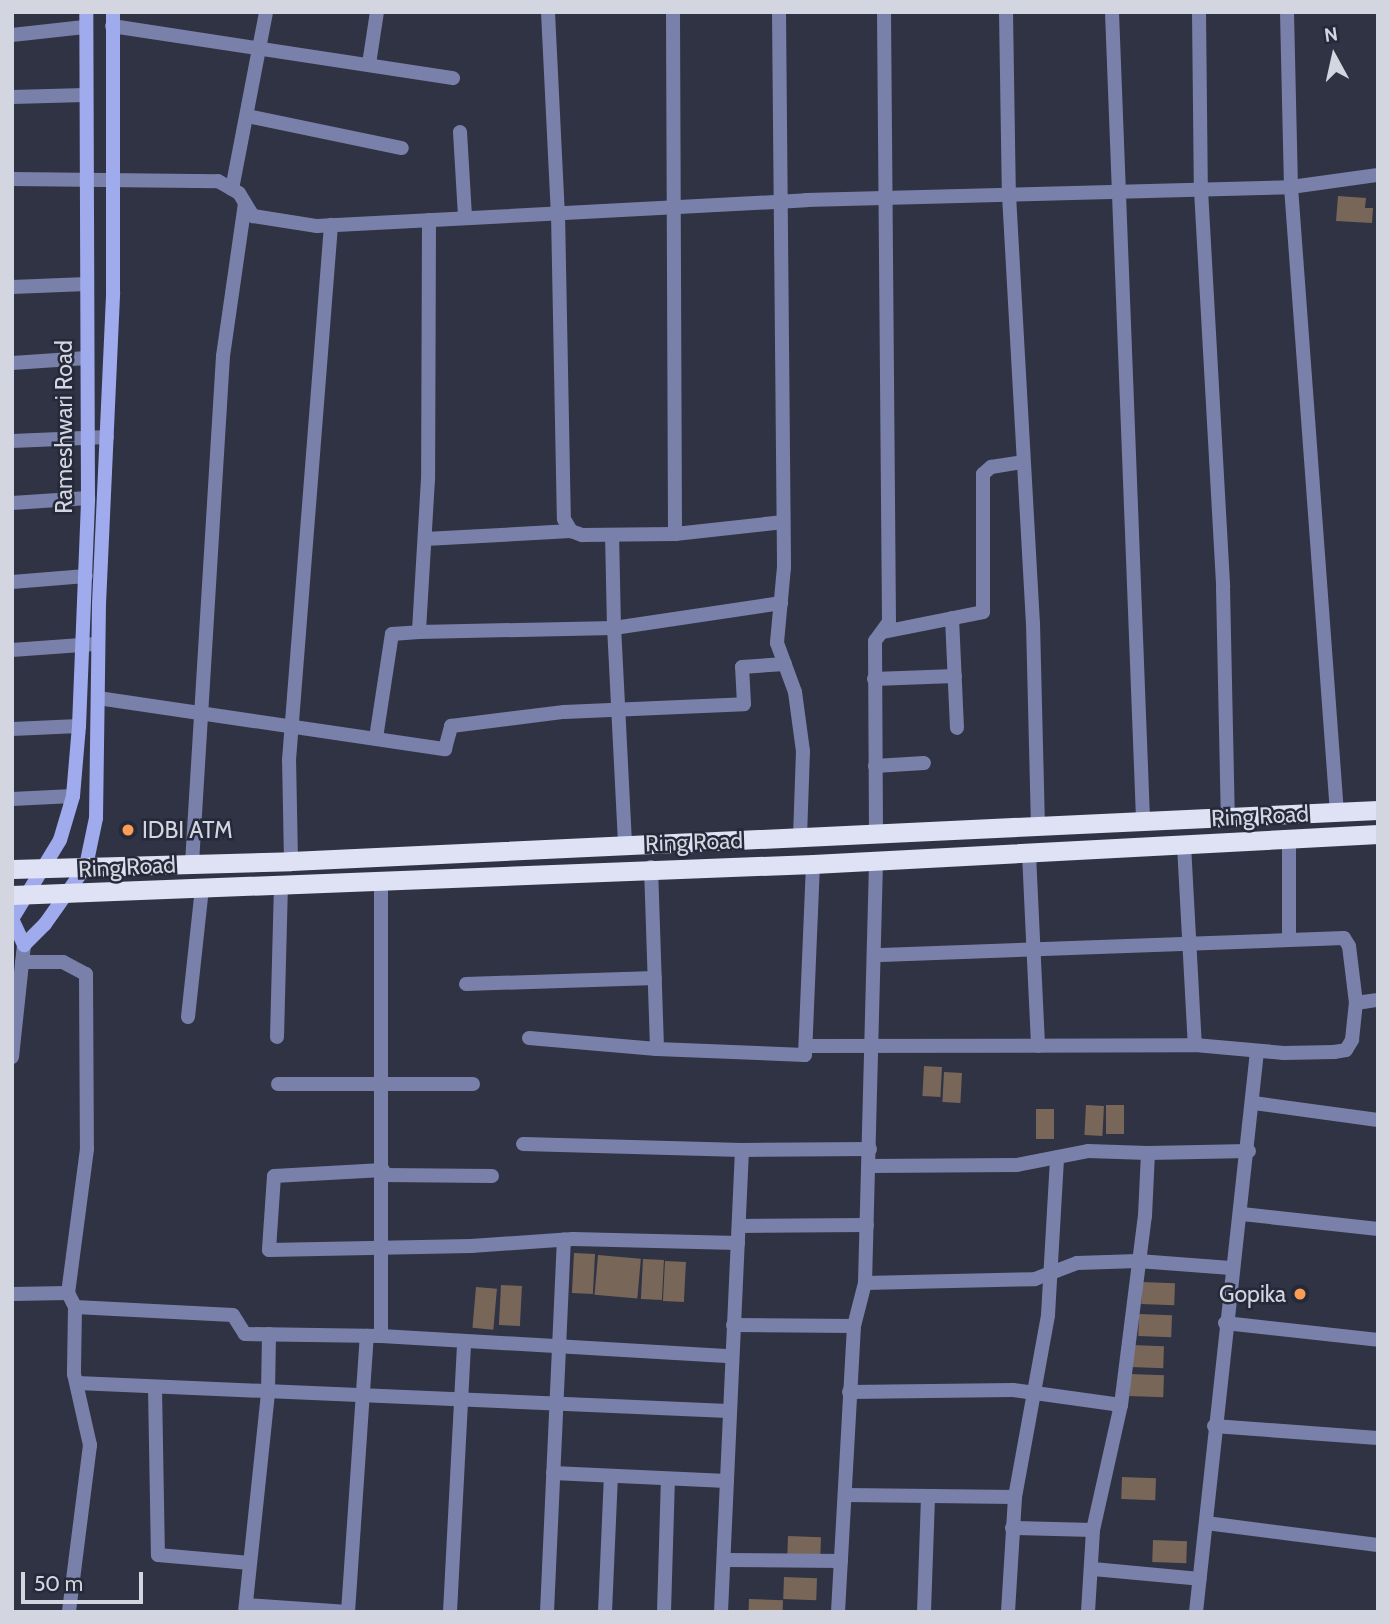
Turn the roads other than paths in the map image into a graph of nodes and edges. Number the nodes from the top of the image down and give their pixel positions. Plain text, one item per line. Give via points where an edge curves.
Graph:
1 (267, 12) edge
2 (377, 12) edge
3 (548, 12) edge
4 (673, 12) edge
5 (779, 12) edge
6 (884, 12) edge
7 (1006, 12) edge
8 (1112, 12) edge
9 (1199, 12) edge
10 (1287, 12) edge
11 (112, 19) edge
12 (86, 20) edge
13 (12, 35) edge
14 (261, 46) junction
15 (369, 64) junction
16 (453, 78) dead end
17 (85, 95) junction
18 (12, 97) edge
19 (247, 116) junction
20 (460, 132) dead end
21 (402, 148) dead end
22 (1378, 175) edge
23 (85, 178) junction
24 (12, 179) edge
25 (113, 180) junction
26 (1291, 187) junction
27 (232, 189) junction
28 (1201, 190) junction
29 (1117, 192) junction
30 (1009, 195) junction
31 (887, 198) junction
32 (782, 201) junction
33 (245, 204) junction
34 (677, 207) junction
35 (558, 213) junction
36 (465, 217) junction
37 (429, 220) junction
38 (331, 225) junction
39 (87, 284) junction
40 (12, 287) edge
41 (88, 358) junction
42 (12, 363) edge
43 (87, 437) junction
44 (107, 437) junction
45 (12, 441) edge
46 (1023, 462) junction
47 (88, 498) junction
48 (12, 503) edge
49 (783, 522) junction
50 (571, 531) junction
51 (675, 534) junction
52 (612, 535) junction
53 (425, 539) junction
54 (86, 576) junction
55 (12, 582) edge
56 (781, 604) junction
57 (952, 618) junction
58 (614, 628) junction
59 (419, 632) junction
60 (883, 632) junction
61 (83, 643) junction
62 (98, 644) junction
63 (12, 650) edge
64 (785, 664) junction
65 (955, 676) junction
66 (874, 679) junction
67 (98, 698) junction
68 (200, 712) junction
69 (618, 712) junction
70 (292, 725) junction
71 (79, 726) junction
72 (957, 727) dead end
73 (12, 729) edge
74 (376, 738) junction
75 (924, 763) dead end
76 (875, 766) junction
77 (73, 796) junction
78 (12, 799) edge
79 (1378, 810) edge
80 (1337, 813) junction
81 (1228, 818) junction
82 (1143, 820) junction
83 (1038, 826) junction
84 (876, 832) junction
85 (1378, 834) edge
86 (800, 836) junction
87 (1289, 839) junction
88 (625, 843) junction
89 (1184, 845) junction
90 (1029, 854) junction
91 (876, 859) junction
92 (291, 861) junction
93 (192, 863) junction
94 (813, 864) junction
95 (86, 866) junction
96 (46, 867) junction
97 (651, 867) junction
98 (12, 869) edge
99 (381, 880) junction
100 (281, 884) junction
101 (202, 887) junction
102 (20, 894) edge
103 (67, 895) junction
104 (12, 919) edge
105 (1289, 940) junction
106 (1189, 943) junction
107 (24, 945) junction
108 (1034, 950) junction
109 (874, 955) junction
110 (22, 962) junction
111 (655, 978) junction
112 (466, 984) dead end
113 (1378, 1000) edge
114 (1356, 1003) junction
115 (16, 1007) edge
116 (188, 1017) dead end
117 (276, 1037) dead end
118 (529, 1038) dead end
119 (871, 1044) junction
120 (1195, 1045) junction
121 (806, 1046) junction
122 (1038, 1046) junction
123 (657, 1049) junction
124 (1257, 1051) junction
125 (12, 1057) edge
126 (383, 1083) junction
127 (278, 1084) dead end
128 (473, 1084) dead end
129 (1254, 1103) junction
130 (1378, 1120) edge
131 (523, 1144) dead end
132 (870, 1149) junction
133 (742, 1150) junction
134 (1249, 1151) junction
135 (1148, 1153) junction
136 (1057, 1157) junction
137 (869, 1166) junction
138 (383, 1173) junction
139 (492, 1176) dead end
140 (1242, 1214) junction
141 (867, 1224) junction
142 (738, 1226) junction
143 (1378, 1229) edge
144 (564, 1239) junction
145 (738, 1243) junction
146 (382, 1246) junction
147 (1138, 1261) junction
148 (1231, 1268) junction
149 (1052, 1270) junction
150 (865, 1283) junction
151 (68, 1293) junction
152 (12, 1294) edge
153 (75, 1307) junction
154 (1225, 1323) junction
155 (733, 1325) junction
156 (854, 1326) junction
157 (269, 1334) junction
158 (374, 1336) junction
159 (1378, 1340) edge
160 (464, 1341) junction
161 (561, 1348) junction
162 (730, 1356) junction
163 (77, 1383) junction
164 (155, 1387) junction
165 (268, 1391) junction
166 (849, 1391) junction
167 (1036, 1393) junction
168 (365, 1396) junction
169 (462, 1400) junction
170 (554, 1404) junction
171 (1121, 1405) junction
172 (729, 1412) junction
173 (1214, 1426) junction
174 (1378, 1438) edge
175 (553, 1473) junction
176 (611, 1476) junction
177 (668, 1479) junction
178 (727, 1481) junction
179 (846, 1495) junction
180 (928, 1496) junction
181 (1015, 1497) junction
182 (1206, 1523) junction
183 (1012, 1528) junction
184 (1093, 1530) junction
185 (1378, 1545) edge
186 (726, 1560) junction
187 (841, 1561) junction
188 (250, 1563) junction
189 (1093, 1569) junction
190 (1200, 1579) junction
191 (245, 1609) edge
192 (69, 1612) edge
193 (348, 1612) edge
194 (450, 1612) edge
195 (547, 1612) edge
196 (605, 1612) edge
197 (664, 1612) edge
198 (721, 1612) edge
199 (838, 1612) edge
200 (924, 1612) edge
201 (1008, 1612) edge
202 (1088, 1612) edge
203 (1196, 1612) edge

1 - 14 street
2 - 15 street
3 - 35 street
4 - 34 street
5 - 32 street
6 - 31 street
7 - 30 street
8 - 29 street
9 - 28 street
10 - 26 street
11 - 14 street
11 - 25 main road
12 - 13 street
12 - 17 main road, Rameshwari Road
14 - 15 street
14 - 19 street
15 - 16 street
17 - 18 street
17 - 23 main road, Rameshwari Road
19 - 21 street
19 - 27 street
20 - 36 street
22 - 26 street
23 - 24 street
23 - 25 street
23 - 39 main road, Rameshwari Road
25 - 27 street via 218,181
25 - 44 main road
26 - 28 street
26 - 80 street
27 - 33 street
28 - 29 street
28 - 81 street via 1223,587
29 - 30 street
29 - 82 street
30 - 31 street
30 - 46 street
31 - 32 street
31 - 60 street via 889,622
32 - 34 street
32 - 49 street
33 - 38 street via 253,216
33 - 68 street via 223,356
34 - 35 street
34 - 51 street
35 - 36 street
35 - 50 street via 564,519
36 - 37 street
37 - 38 street
37 - 53 street
38 - 70 street
39 - 40 street
39 - 41 main road, Rameshwari Road
41 - 42 street
41 - 43 main road, Rameshwari Road
43 - 44 street
43 - 45 street
43 - 47 main road, Rameshwari Road
44 - 62 main road
46 - 57 street via 991,467 983,474 983,612
46 - 83 street
47 - 48 street
47 - 54 main road, Rameshwari Road
49 - 51 street
49 - 56 street
50 - 52 street
50 - 53 street
51 - 52 street
52 - 58 street
53 - 59 street
54 - 55 street
54 - 61 main road, Rameshwari Road
56 - 58 street
56 - 64 street via 777,643
57 - 60 street
57 - 65 street
58 - 59 street
58 - 69 street
59 - 74 street via 392,634
60 - 66 street via 875,641
61 - 62 street
61 - 63 street
61 - 71 main road, Rameshwari Road
62 - 67 main road
64 - 69 street via 742,667 744,704
64 - 86 street via 795,691 803,751
65 - 66 street
65 - 72 street
66 - 76 street
67 - 68 street
67 - 95 main road via 96,818
68 - 70 street
68 - 93 street
69 - 74 street via 564,712 452,726 445,749
69 - 88 street
70 - 74 street
70 - 92 street
71 - 73 street
71 - 77 main road, Rameshwari Road
75 - 76 street
76 - 84 street
77 - 78 street
77 - 96 main road, Rameshwari Road
79 - 80 highway, Ring Road
80 - 81 highway, Ring Road
81 - 82 highway, Ring Road
82 - 83 highway, Ring Road
83 - 84 highway, Ring Road
84 - 86 highway, Ring Road
85 - 87 highway, Ring Road
86 - 88 highway, Ring Road
87 - 89 highway, Ring Road
87 - 105 street
88 - 92 highway, Ring Road
89 - 90 highway, Ring Road
89 - 106 street
90 - 91 highway, Ring Road
90 - 108 street
91 - 94 highway, Ring Road
91 - 109 street
92 - 93 highway, Ring Road
93 - 95 highway, Ring Road
94 - 97 highway, Ring Road
94 - 121 street
95 - 96 highway, Ring Road
95 - 103 main road
96 - 98 highway, Ring Road
96 - 102 main road, Rameshwari Road
97 - 99 highway, Ring Road
97 - 111 street
99 - 100 highway, Ring Road
99 - 126 street
100 - 101 highway, Ring Road
100 - 117 street
101 - 103 highway, Ring Road
101 - 116 street
102 - 103 highway, Ring Road
102 - 104 main road, Rameshwari Road
103 - 107 main road
104 - 107 main road
105 - 106 street
105 - 114 street via 1348,941
106 - 108 street
106 - 120 street
107 - 110 street
108 - 109 street
108 - 122 street
109 - 119 street
110 - 115 street
110 - 151 street via 63,961 86,974 87,1149
111 - 112 street
111 - 123 street
113 - 114 street
114 - 124 street via 1352,1040 1346,1050
115 - 125 street
118 - 123 street
119 - 121 street
119 - 122 street
119 - 132 street
120 - 122 street
120 - 124 street
121 - 123 street via 805,1055
124 - 129 street
126 - 127 street
126 - 128 street
126 - 138 street
129 - 130 street
129 - 134 street
131 - 133 street
132 - 133 street
132 - 137 street
133 - 142 street
134 - 135 street
134 - 140 street
135 - 136 street via 1114,1149
135 - 147 street
136 - 137 street via 1017,1166
136 - 149 street
137 - 141 street
138 - 139 street
138 - 146 street
138 - 146 street via 274,1176 269,1250
140 - 143 street
140 - 148 street
141 - 142 street
141 - 150 street
142 - 145 street
144 - 145 street
144 - 146 street
144 - 161 street
145 - 155 street
146 - 158 street
147 - 148 street
147 - 149 street via 1077,1263
147 - 171 street
148 - 154 street
149 - 150 street via 1035,1279
149 - 167 street
150 - 156 street
151 - 152 street
151 - 153 street
153 - 157 street via 233,1315 245,1334
153 - 163 street
154 - 159 street
154 - 173 street
155 - 156 street
155 - 162 street
156 - 166 street
157 - 158 street
157 - 165 street
158 - 160 street
158 - 168 street
160 - 161 street
160 - 169 street
161 - 162 street
161 - 170 street
162 - 172 street
163 - 164 street
163 - 192 street via 90,1445 89,1475
164 - 165 street
164 - 188 street via 158,1556
165 - 168 street
165 - 188 street
166 - 167 street
166 - 179 street
167 - 171 street
167 - 181 street
168 - 169 street
168 - 193 street
169 - 170 street
169 - 194 street
170 - 172 street
170 - 175 street
171 - 184 street
172 - 178 street
173 - 174 street
173 - 182 street
175 - 176 street
175 - 195 street
176 - 177 street
176 - 196 street
177 - 178 street
177 - 197 street
178 - 186 street
179 - 180 street
179 - 187 street
180 - 181 street
180 - 200 street
181 - 183 street
182 - 185 street
182 - 190 street
183 - 184 street
183 - 201 street
184 - 189 street
186 - 187 street
186 - 198 street
187 - 199 street
188 - 191 street
189 - 190 street
189 - 202 street
190 - 203 street
191 - 193 street

